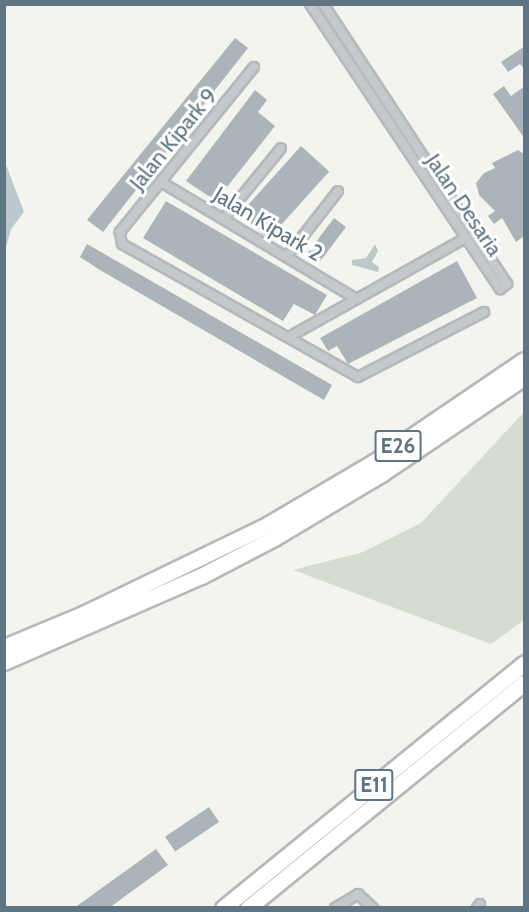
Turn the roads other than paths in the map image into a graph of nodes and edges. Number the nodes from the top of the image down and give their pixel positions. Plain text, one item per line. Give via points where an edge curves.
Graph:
1 (310, 4) edge
2 (323, 4) edge
3 (254, 67) dead end
4 (281, 148) dead end
5 (161, 182) junction
6 (338, 191) dead end
7 (224, 218) junction
8 (473, 233) junction
9 (464, 239) junction
10 (288, 255) junction
11 (355, 298) junction
12 (484, 312) dead end
13 (289, 337) junction
14 (525, 360) edge
15 (525, 377) edge
16 (271, 531) junction
17 (4, 647) edge
18 (4, 662) edge
19 (525, 663) edge
20 (525, 682) edge
21 (223, 908) edge
22 (248, 908) edge
23 (335, 908) edge
24 (373, 908) edge

1 - 9 street, Jalan Desaria
2 - 8 street, Jalan Desaria
3 - 5 street, Jalan Kipark 9
4 - 7 street
5 - 7 street, Jalan Kipark 2
5 - 13 street, Jalan Kipark 9 via 120,232 122,243
6 - 10 street
7 - 10 street, Jalan Kipark 2
8 - 9 street
8 - 9 street, Jalan Desaria via 507,284 500,289
9 - 11 street
10 - 11 street, Jalan Kipark 2
11 - 13 street
12 - 13 street via 358,377
14 - 16 highway, E26
15 - 16 highway, E26 via 381,474
16 - 17 highway, E26
16 - 18 highway, E26 via 201,576
19 - 21 highway, E11
20 - 22 highway, E11
23 - 24 street via 358,894

